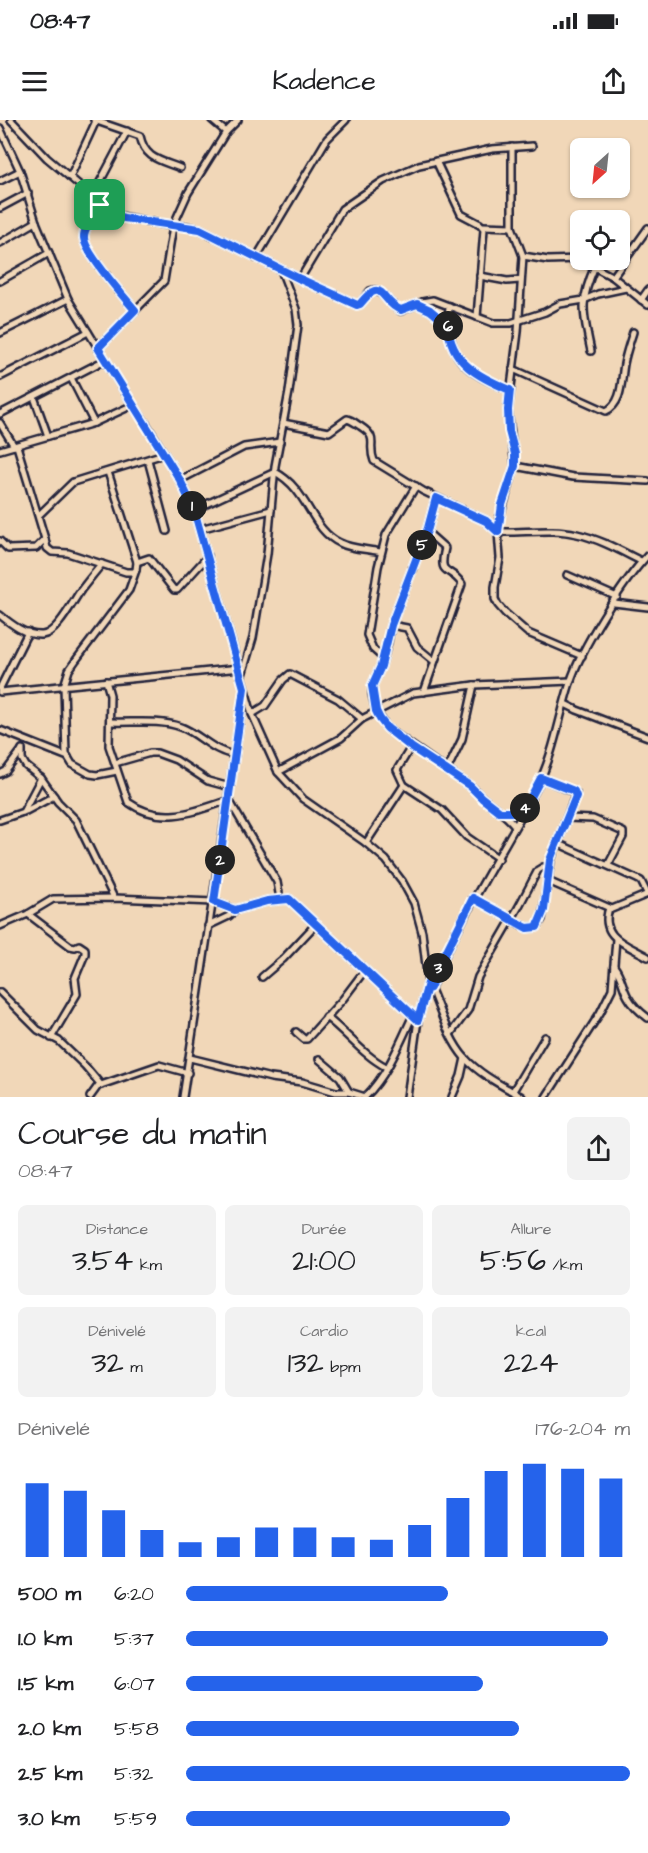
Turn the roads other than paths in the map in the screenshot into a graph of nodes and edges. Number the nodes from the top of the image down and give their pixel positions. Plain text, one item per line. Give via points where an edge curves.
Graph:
1 (11, 120) edge
2 (95, 120) edge
3 (212, 120) edge
4 (238, 120) edge
5 (346, 120) edge
6 (0, 128) edge
7 (127, 131) junction
8 (226, 132) junction
9 (532, 146) dead end
10 (512, 147) junction
11 (436, 161) junction
12 (180, 168) dead end
13 (20, 171) junction
14 (70, 177) junction
15 (0, 181) edge
16 (28, 193) junction
17 (92, 197) junction
18 (100, 205) junction
19 (0, 207) edge
20 (36, 222) junction
21 (173, 226) junction
22 (483, 226) junction
23 (512, 227) junction
24 (648, 228) edge
25 (0, 243) edge
26 (49, 253) junction
27 (523, 256) junction
28 (256, 258) junction
29 (570, 260) edge
30 (281, 270) junction
31 (593, 270) edge
32 (602, 270) edge
33 (480, 276) junction
34 (613, 277) junction
35 (300, 279) junction
36 (520, 279) junction
37 (0, 280) edge
38 (626, 288) junction
39 (648, 290) edge
40 (68, 299) junction
41 (584, 300) junction
42 (641, 300) junction
43 (417, 304) junction
44 (648, 305) edge
45 (449, 306) junction
46 (135, 310) junction
47 (477, 317) junction
48 (518, 321) junction
49 (448, 325) junction
50 (88, 332) junction
51 (633, 332) dead end
52 (0, 333) edge
53 (98, 348) junction
54 (591, 351) dead end
55 (105, 360) junction
56 (513, 369) junction
57 (0, 378) edge
58 (71, 378) junction
59 (510, 390) junction
60 (34, 397) junction
61 (133, 405) junction
62 (0, 414) edge
63 (0, 423) edge
64 (94, 423) junction
65 (283, 423) junction
66 (48, 436) junction
67 (280, 442) junction
68 (15, 446) junction
69 (0, 450) edge
70 (164, 454) junction
71 (148, 460) junction
72 (515, 466) junction
73 (108, 472) junction
74 (275, 472) junction
75 (180, 480) junction
76 (648, 481) edge
77 (416, 486) junction
78 (436, 498) junction
79 (194, 510) junction
80 (271, 510) junction
81 (39, 515) junction
82 (200, 529) junction
83 (167, 531) dead end
84 (427, 532) junction
85 (498, 532) junction
86 (45, 539) junction
87 (0, 541) edge
88 (381, 552) junction
89 (648, 555) edge
90 (208, 556) junction
91 (641, 561) junction
92 (137, 562) junction
93 (102, 564) junction
94 (136, 570) junction
95 (567, 575) dead end
96 (615, 600) junction
97 (648, 606) edge
98 (1, 618) edge
99 (391, 625) junction
100 (28, 632) junction
101 (582, 656) junction
102 (383, 658) junction
103 (434, 661) junction
104 (240, 668) junction
105 (242, 676) junction
106 (106, 681) junction
107 (571, 681) junction
108 (474, 685) junction
109 (64, 686) junction
110 (244, 688) junction
111 (0, 690) edge
112 (424, 692) junction
113 (565, 704) junction
114 (376, 711) junction
115 (252, 714) junction
116 (362, 719) junction
117 (110, 722) junction
118 (0, 730) edge
119 (648, 737) edge
120 (28, 742) junction
121 (411, 747) junction
122 (22, 749) junction
123 (235, 755) junction
124 (68, 757) junction
125 (114, 763) junction
126 (447, 770) junction
127 (117, 771) junction
128 (278, 772) junction
129 (0, 774) edge
130 (41, 778) junction
131 (541, 778) junction
132 (404, 786) junction
133 (230, 787) junction
134 (54, 796) junction
135 (229, 800) junction
136 (524, 810) junction
137 (23, 812) junction
138 (500, 812) junction
139 (567, 818) junction
140 (0, 820) edge
141 (515, 826) junction
142 (366, 843) junction
143 (557, 843) junction
144 (499, 859) junction
145 (608, 865) junction
146 (549, 869) junction
147 (548, 881) junction
148 (648, 894) edge
149 (114, 898) junction
150 (280, 898) junction
151 (473, 898) junction
152 (214, 902) junction
153 (609, 909) junction
154 (235, 910) junction
155 (28, 914) junction
156 (511, 919) junction
157 (316, 924) junction
158 (0, 926) edge
159 (208, 926) junction
160 (616, 939) junction
161 (648, 957) edge
162 (614, 966) junction
163 (365, 970) junction
164 (262, 977) dead end
165 (429, 985) junction
166 (0, 992) edge
167 (413, 1015) junction
168 (326, 1017) junction
169 (648, 1018) edge
170 (418, 1020) junction
171 (296, 1032) dead end
172 (451, 1033) junction
173 (545, 1037) dead end
174 (51, 1038) junction
175 (190, 1058) junction
176 (465, 1058) junction
177 (319, 1059) dead end
178 (386, 1068) junction
179 (188, 1073) junction
180 (101, 1085) junction
181 (513, 1091) junction
182 (349, 1092) junction
183 (90, 1097) edge
184 (183, 1097) edge
185 (365, 1097) edge
186 (407, 1097) edge
187 (452, 1097) edge
188 (522, 1097) edge
189 (546, 1097) edge

1 - 14 street
2 - 7 street
2 - 14 street
3 - 8 street
4 - 8 street
5 - 28 street via 327,139
6 - 13 street
7 - 12 street via 140,136 149,156
7 - 17 street
8 - 21 street via 188,193
9 - 10 street
10 - 11 street
10 - 23 street
11 - 22 street via 461,214
11 - 35 street via 411,167 345,206
13 - 15 street
13 - 16 street
14 - 17 street
16 - 19 street
16 - 20 street
17 - 18 street
18 - 21 street via 115,215
18 - 46 street via 84,232 85,242
20 - 25 street
20 - 26 street
21 - 28 street via 200,229
21 - 46 street via 164,280
22 - 23 street
22 - 33 street
23 - 27 street
24 - 34 street
26 - 37 street
26 - 40 street
27 - 29 street via 548,261
27 - 36 street
28 - 30 street
30 - 35 street
30 - 65 street via 298,325
31 - 41 street
32 - 34 street
33 - 36 street
33 - 47 street
34 - 38 street
35 - 43 street via 357,305 375,290 396,309
36 - 48 street
38 - 41 street
38 - 42 street
39 - 42 street
40 - 50 street
40 - 52 street
41 - 48 street via 560,303
41 - 54 street
42 - 44 street
43 - 45 street via 433,300
43 - 49 street
45 - 47 street
45 - 49 street
46 - 53 street
47 - 48 street via 501,324
48 - 56 street
49 - 59 street via 459,360 488,381
50 - 53 street
50 - 57 street
51 - 56 street via 621,391 606,411
53 - 55 street
55 - 58 street
55 - 61 street
56 - 59 street
58 - 60 street
58 - 64 street
59 - 72 street via 509,431
60 - 62 street
60 - 66 street
61 - 64 street
61 - 70 street
63 - 68 street
64 - 66 street
65 - 67 street
65 - 77 street via 329,432 351,420 369,431 374,461
66 - 68 street
67 - 74 street
67 - 75 street via 244,447
68 - 69 street
68 - 81 street
70 - 71 street
70 - 75 street
71 - 73 street
71 - 83 street
72 - 76 street via 573,477
72 - 85 street
73 - 81 street via 74,482
73 - 92 street
74 - 79 street
74 - 80 street
74 - 88 street via 296,488 332,538 341,544
75 - 79 street
77 - 78 street
77 - 88 street via 394,519
78 - 84 street
78 - 85 street via 486,521
79 - 82 street
80 - 82 street
80 - 105 street via 253,638
81 - 86 street
82 - 90 street
84 - 99 street
84 - 103 street via 446,548 442,565 462,584
85 - 91 street via 577,533
85 - 101 street via 498,605 528,633
86 - 87 street via 36,548 8,549
86 - 93 street via 52,552
88 - 102 street via 367,635 373,649
89 - 91 street
90 - 92 street via 177,590 149,558
90 - 104 street
91 - 96 street
92 - 94 street
93 - 94 street via 126,572
93 - 100 street via 51,631 42,635
94 - 109 street via 129,590 69,670
95 - 96 street
96 - 97 street
96 - 101 street
98 - 100 street
99 - 102 street
99 - 103 street via 406,628 417,647
100 - 111 street
101 - 107 street
102 - 114 street via 372,686
103 - 112 street
104 - 105 street
104 - 106 street
105 - 110 street
106 - 109 street
106 - 117 street
107 - 108 street
107 - 113 street
108 - 112 street
108 - 126 street via 462,739
109 - 111 street
109 - 124 street
110 - 115 street
110 - 123 street
112 - 114 street via 413,693
113 - 119 street
113 - 131 street
114 - 116 street
114 - 121 street via 387,728
115 - 116 street via 265,706 290,674 338,699
115 - 128 street
116 - 128 street via 341,738
117 - 123 street via 181,727 208,745
117 - 125 street via 109,746
118 - 120 street
120 - 122 street
120 - 124 street
121 - 126 street
121 - 132 street via 397,770
122 - 129 street
122 - 130 street via 26,766
123 - 133 street
124 - 127 street via 72,764 90,774
125 - 127 street
125 - 133 street via 157,753 189,766 208,781
126 - 138 street
127 - 135 street via 128,802 159,815 191,813
128 - 142 street via 303,799
130 - 134 street
130 - 137 street
131 - 136 street
131 - 139 street via 576,793
132 - 142 street
132 - 144 street via 427,798 467,837
133 - 135 street
134 - 137 street
134 - 149 street via 76,820
135 - 150 street via 277,882
135 - 152 street
136 - 138 street
136 - 141 street
137 - 140 street
138 - 141 street
139 - 143 street
139 - 145 street via 592,819 623,832
141 - 144 street
142 - 165 street via 386,860 414,903
143 - 145 street
143 - 146 street
144 - 151 street
145 - 148 street via 641,881
146 - 147 street
146 - 156 street via 538,870
147 - 153 street
147 - 156 street via 537,927 527,928
148 - 153 street
149 - 152 street
149 - 155 street via 53,899
150 - 154 street
150 - 157 street via 294,902
151 - 156 street
151 - 165 street
152 - 154 street
152 - 159 street
153 - 160 street via 606,921
154 - 159 street
155 - 158 street
155 - 174 street via 70,946 80,945 86,954 75,978 76,994
156 - 172 street via 478,977 468,1010
157 - 163 street
157 - 164 street
159 - 175 street
160 - 161 street
160 - 162 street
162 - 169 street via 627,996
162 - 189 street via 612,989 600,1013
163 - 167 street
163 - 168 street
165 - 170 street
165 - 172 street
166 - 174 street
167 - 170 street
167 - 178 street
168 - 171 street via 307,1039
168 - 178 street via 367,1056
170 - 186 street
172 - 176 street
173 - 181 street
174 - 180 street via 59,1041
175 - 179 street
175 - 182 street
176 - 181 street
176 - 187 street
177 - 182 street via 340,1077
178 - 185 street
179 - 180 street via 159,1065
179 - 184 street
180 - 183 street
181 - 188 street
182 - 185 street

